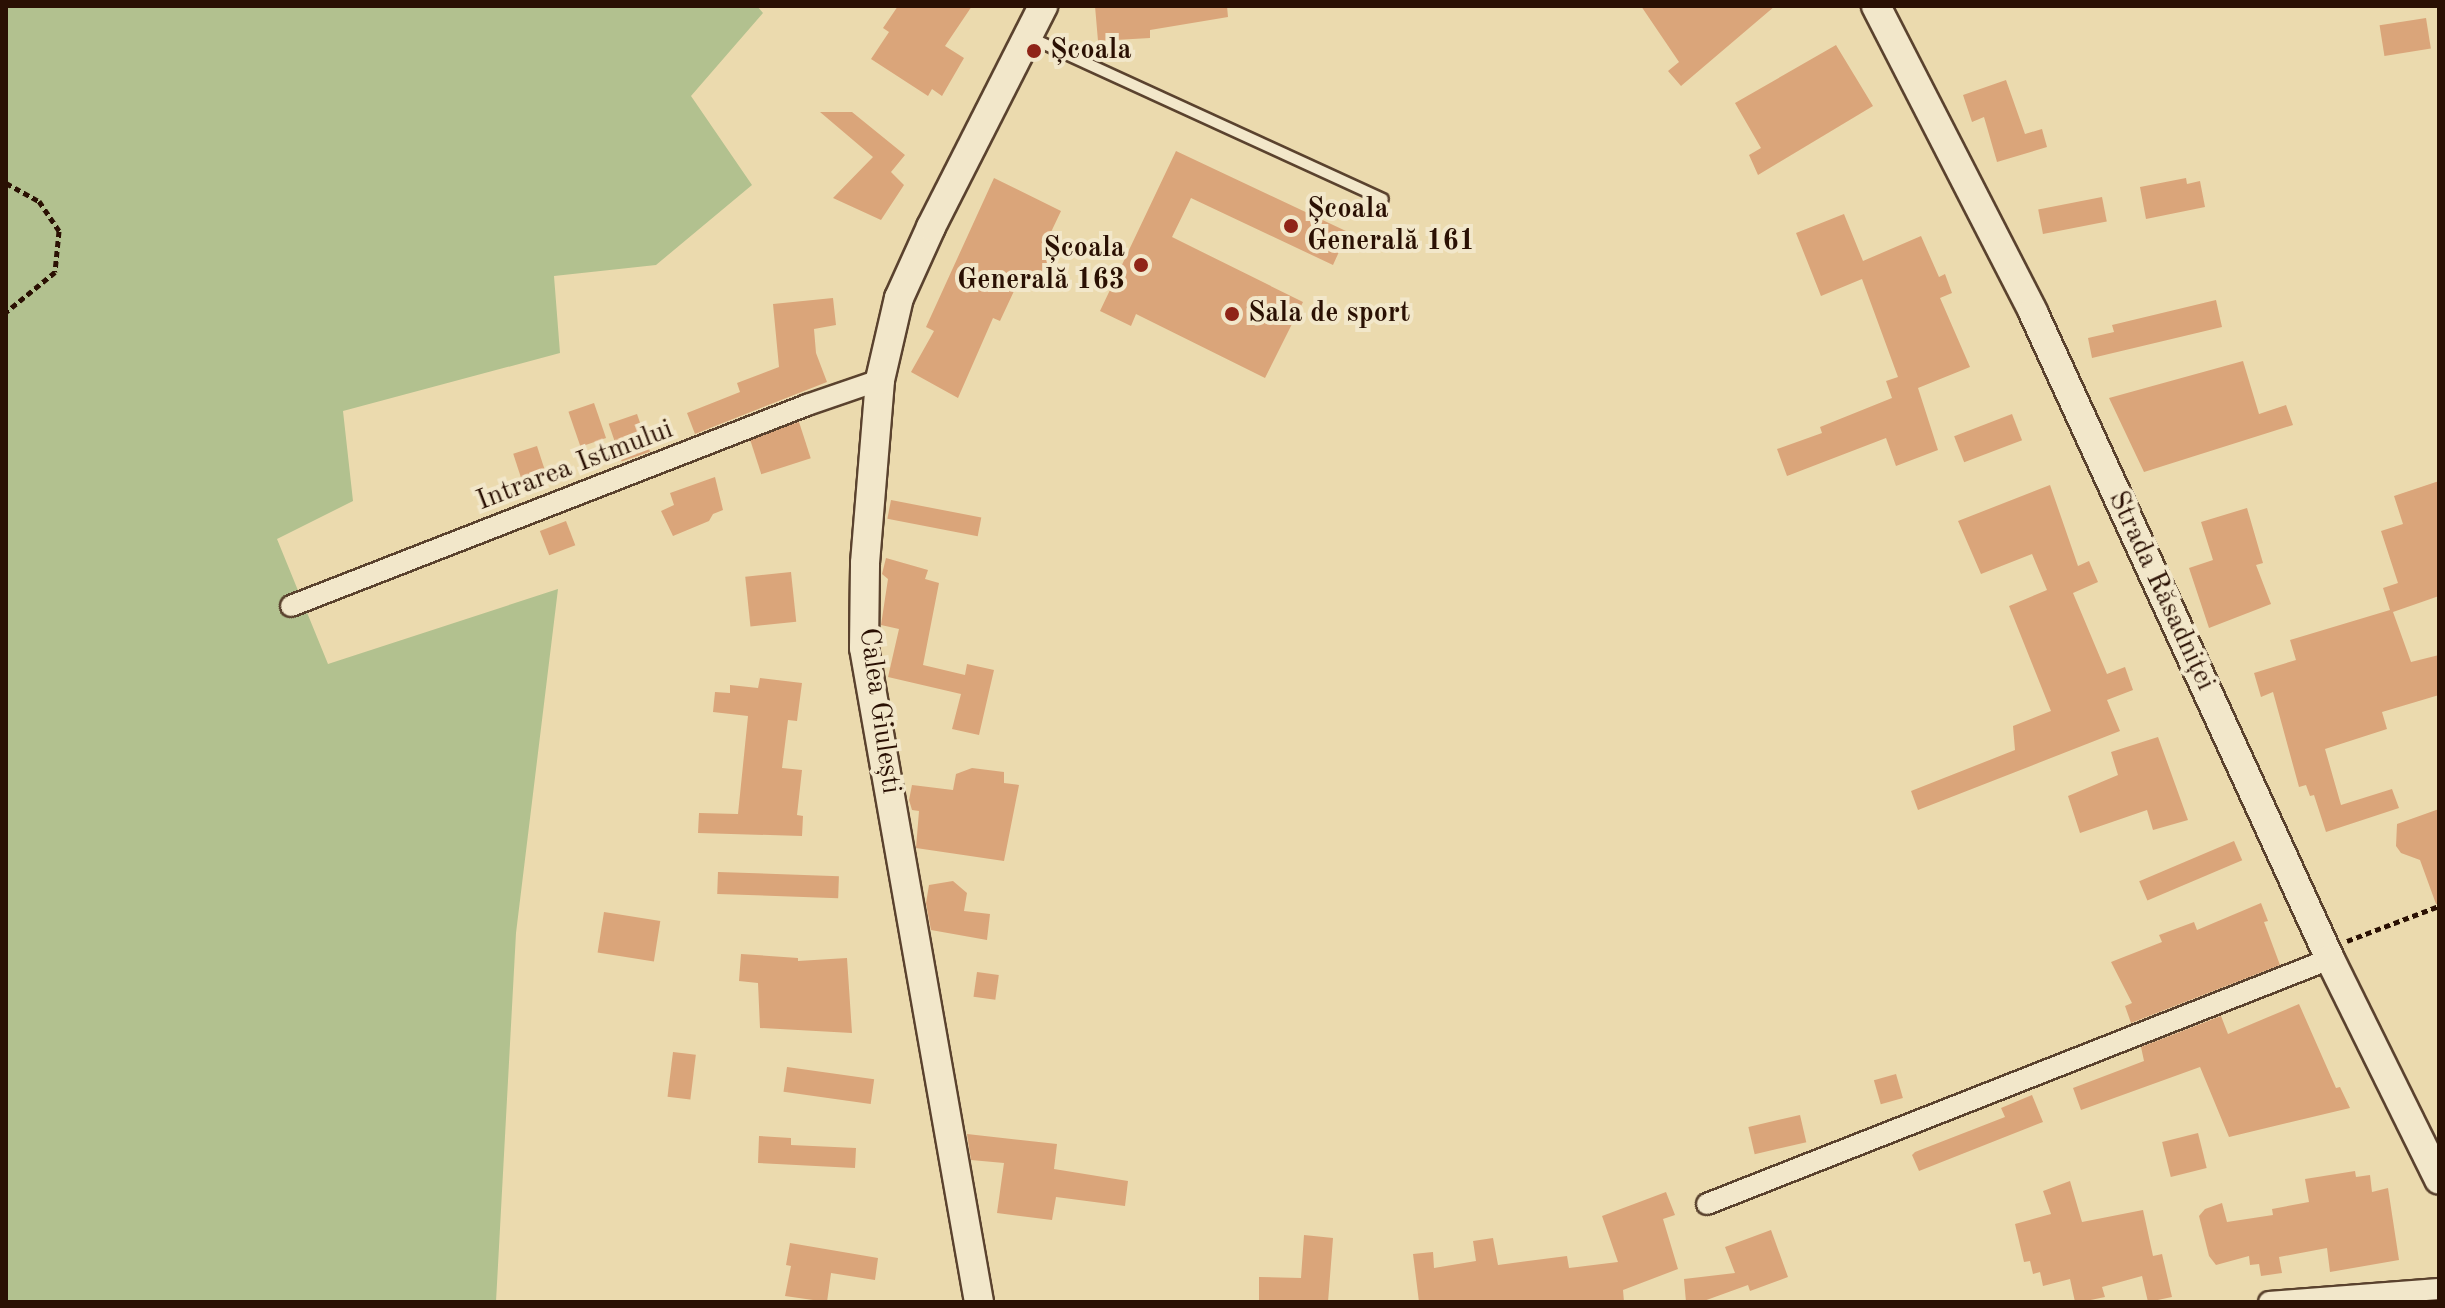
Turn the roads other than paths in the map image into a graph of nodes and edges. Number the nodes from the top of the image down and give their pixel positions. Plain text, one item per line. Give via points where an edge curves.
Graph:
1 (1043, 6) edge
2 (1876, 6) edge
3 (1027, 37) junction
4 (1383, 199) dead end
5 (880, 380) junction
6 (291, 606) dead end
7 (2328, 954) junction
8 (2439, 1180) edge
9 (1707, 1204) dead end
10 (2439, 1289) edge
11 (979, 1302) edge
12 (2269, 1302) edge

1 - 3 main road, Calea Giulești
2 - 7 main road, Strada Răsadniței via 2033,312
3 - 4 lane
3 - 5 main road, Calea Giulești via 899,298
5 - 6 street, Intrarea Istmului
5 - 11 main road, Calea Giulești via 870,475 864,648
7 - 8 main road, Strada Răsadniței
7 - 9 street
10 - 12 street

